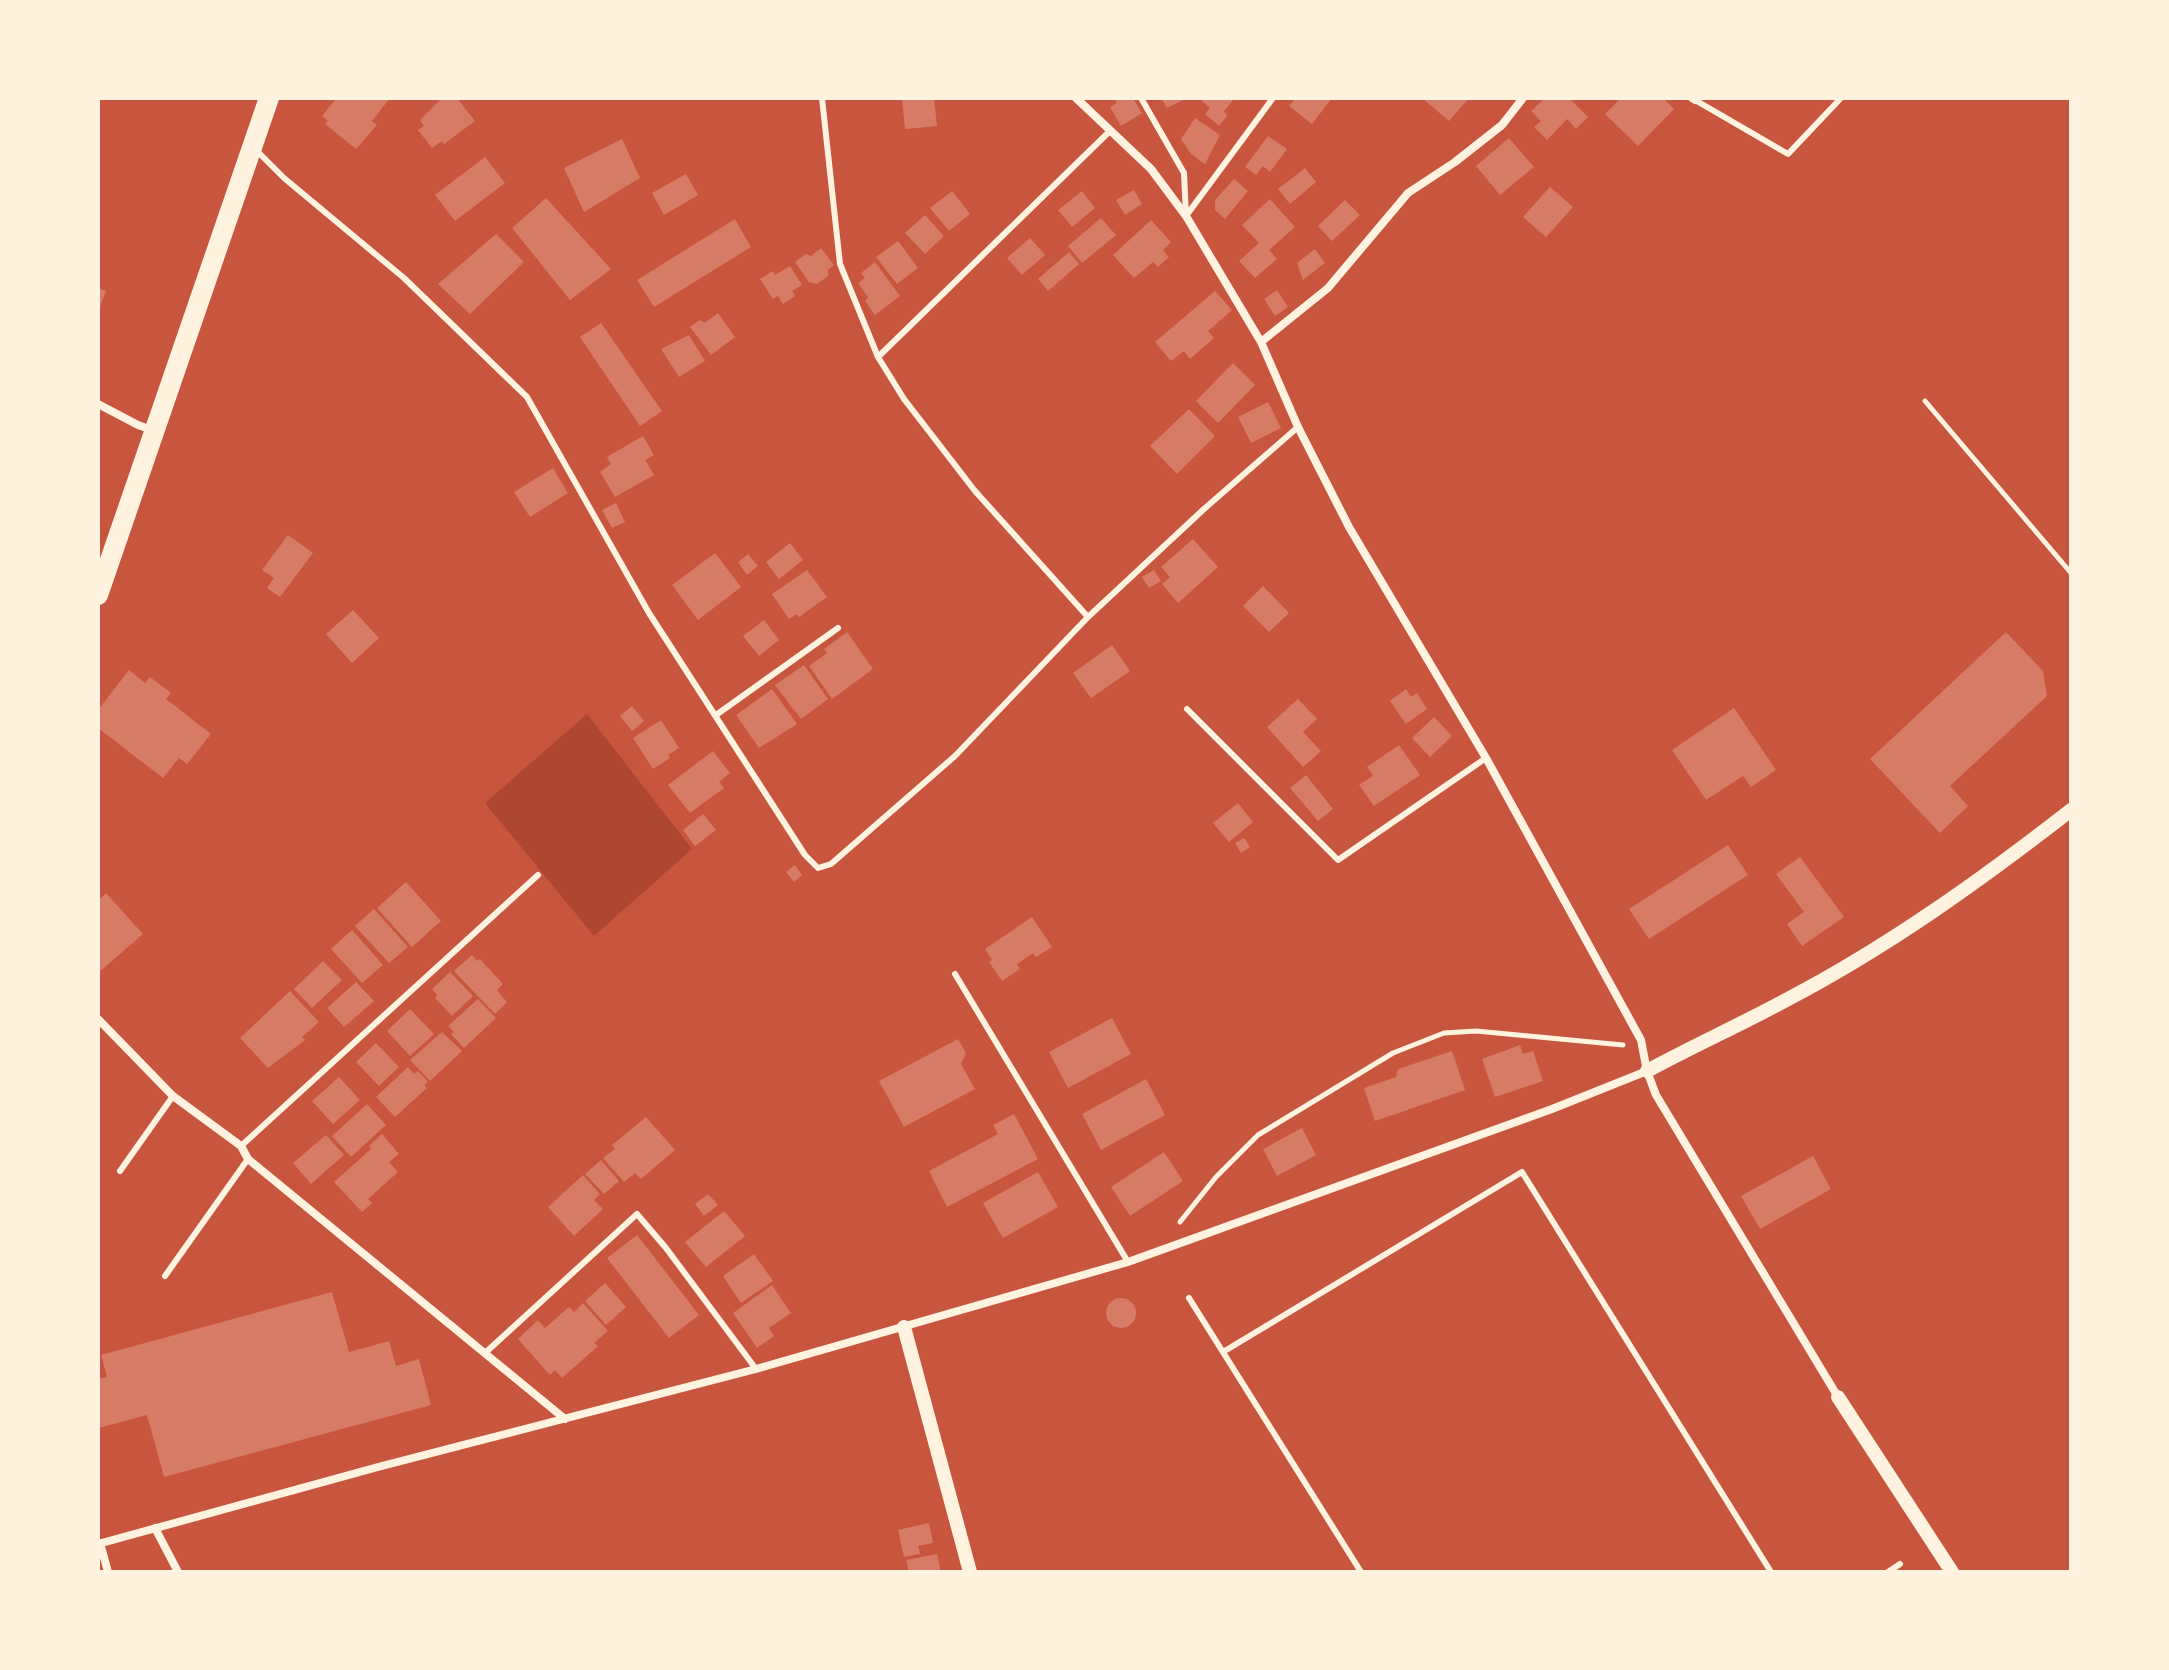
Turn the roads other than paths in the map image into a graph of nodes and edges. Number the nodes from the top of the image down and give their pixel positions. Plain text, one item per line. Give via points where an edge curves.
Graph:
1 (269, 98) edge
2 (822, 98) edge
3 (1076, 98) edge
4 (1141, 98) edge
5 (1273, 98) edge
6 (1523, 98) edge
7 (1841, 98) edge
8 (1694, 99) edge
9 (1111, 130) junction
10 (253, 146) junction
11 (1186, 216) junction
12 (1261, 342) junction
13 (878, 357) junction
14 (98, 404) edge
15 (1298, 427) junction
16 (155, 431) junction
17 (98, 595) edge
18 (1088, 617) junction
19 (838, 628) dead end
20 (1187, 709) dead end
21 (716, 715) junction
22 (1486, 758) junction
23 (2071, 810) edge
24 (538, 875) dead end
25 (955, 974) dead end
26 (98, 1019) edge
27 (1647, 1071) junction
28 (173, 1096) junction
29 (241, 1146) junction
30 (248, 1159) junction
31 (120, 1171) dead end
32 (1128, 1262) junction
33 (165, 1276) dead end
34 (1189, 1298) dead end
35 (904, 1327) junction
36 (1223, 1352) junction
37 (485, 1353) junction
38 (756, 1369) junction
39 (1838, 1397) joint
40 (565, 1419) junction
41 (155, 1528) junction
42 (99, 1544) edge
43 (1900, 1564) dead end
44 (108, 1572) edge
45 (178, 1572) edge
46 (970, 1572) edge
47 (1361, 1572) edge
48 (1771, 1572) edge
49 (1888, 1572) edge
50 (1952, 1572) edge

1 - 10 main road
2 - 13 lane via 838,252
3 - 9 street
4 - 11 lane via 1184,173
5 - 11 lane
6 - 12 street via 1502,125 1408,193 1328,288
7 - 8 lane via 1788,154
9 - 11 street via 1151,169
9 - 13 lane
10 - 16 main road
10 - 21 lane via 404,278 527,397 649,613
11 - 12 street
12 - 15 street
13 - 18 lane via 975,491
14 - 16 street
15 - 18 lane
15 - 22 street via 1349,527
16 - 17 main road
18 - 21 lane via 955,756 831,864 818,868
19 - 21 lane
20 - 22 lane via 1338,860
22 - 27 street via 1641,1040
23 - 27 street via 1907,930 1790,999
24 - 29 lane
25 - 32 lane
26 - 28 street
27 - 32 street
27 - 39 street via 1656,1095
28 - 29 street
28 - 31 lane
29 - 30 street
30 - 33 lane
30 - 37 street
32 - 35 street
34 - 36 lane
35 - 38 street
35 - 46 street
36 - 47 lane
36 - 48 lane via 1522,1172
37 - 38 lane via 637,1214
37 - 40 street
38 - 40 street
39 - 50 street
40 - 41 street
41 - 42 street
41 - 45 street
42 - 44 street
43 - 49 lane

